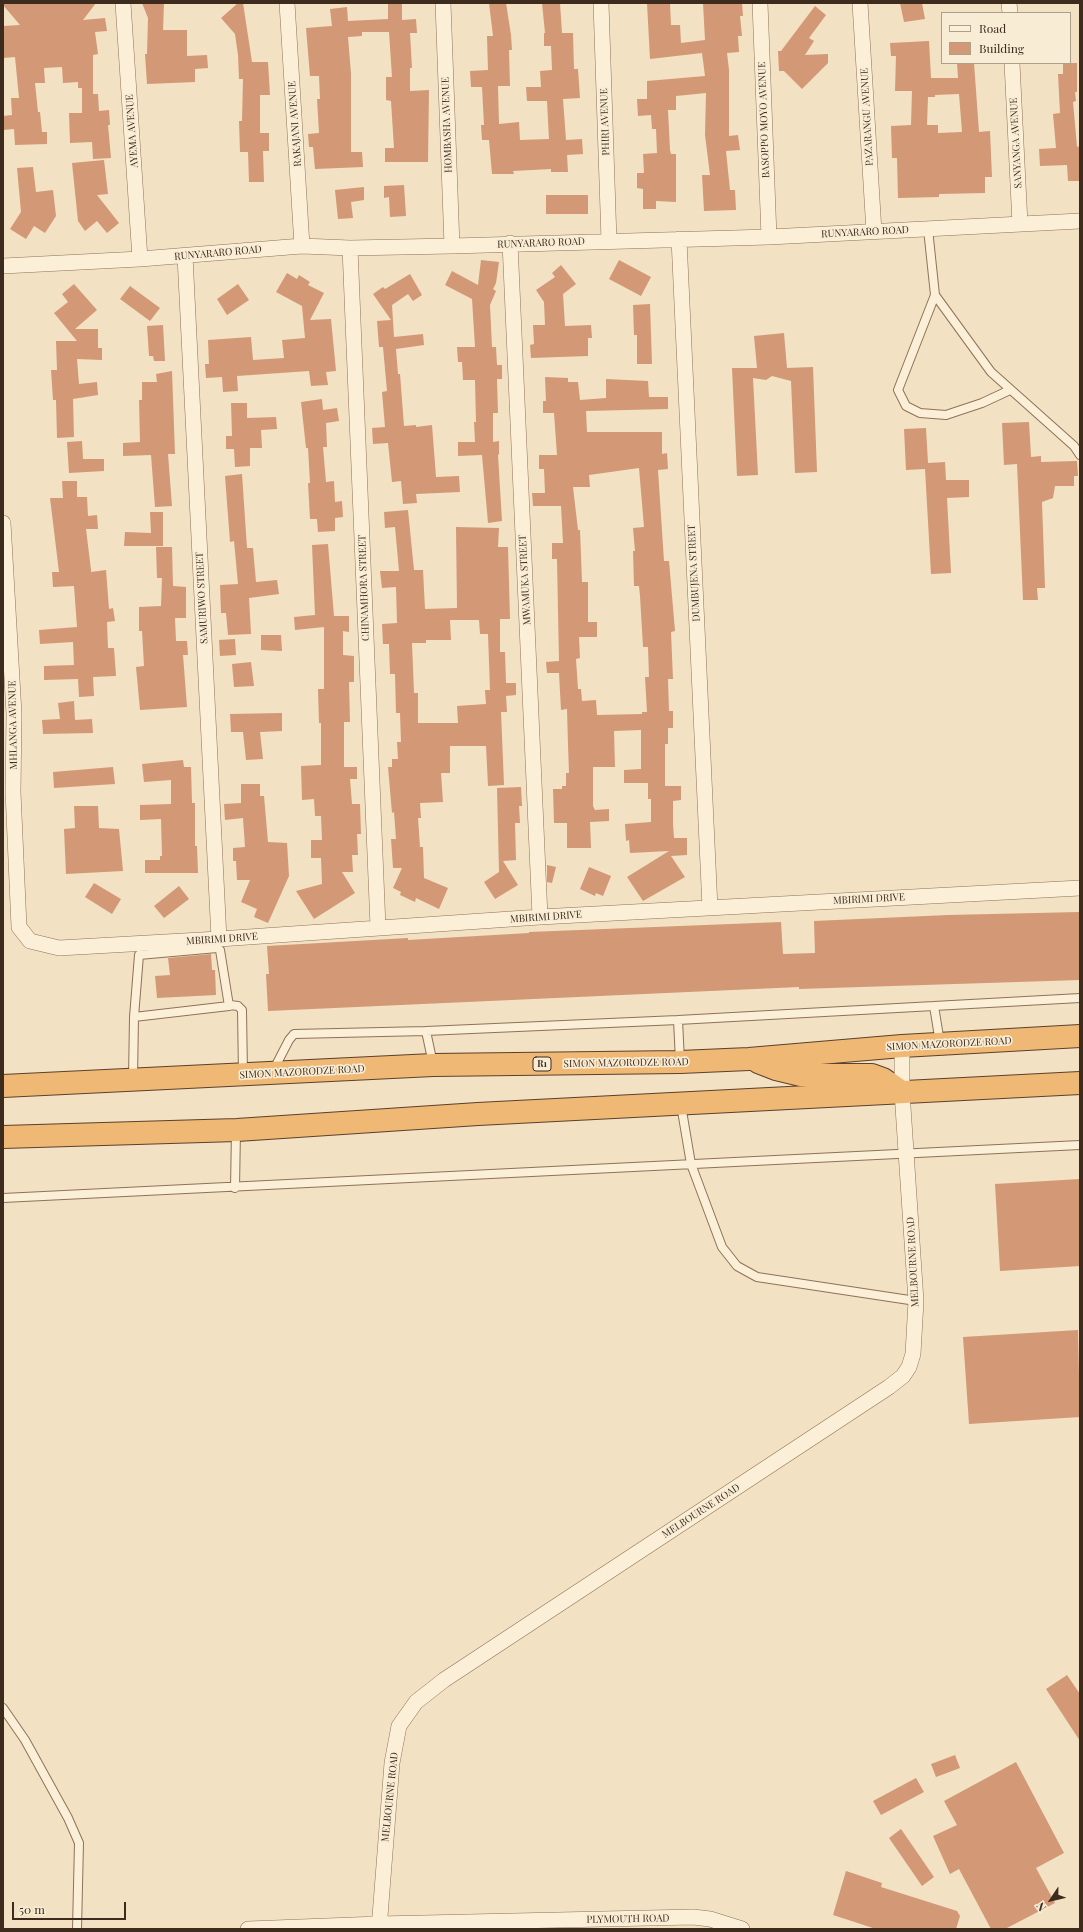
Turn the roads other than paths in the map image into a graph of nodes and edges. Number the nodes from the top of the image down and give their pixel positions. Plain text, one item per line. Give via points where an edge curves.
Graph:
1 (124, 3) edge
2 (287, 3) edge
3 (443, 3) edge
4 (600, 3) edge
5 (760, 3) edge
6 (860, 3) edge
7 (1012, 64) edge
8 (1080, 221) edge
9 (1020, 224) junction
10 (928, 229) junction
11 (874, 232) junction
12 (769, 237) junction
13 (679, 238) junction
14 (609, 241) junction
15 (510, 243) junction
16 (302, 246) junction
17 (452, 246) junction
18 (350, 248) junction
19 (185, 256) junction
20 (140, 260) junction
21 (3, 266) edge
22 (935, 295) junction
23 (1010, 390) junction
24 (1080, 455) edge
25 (3, 523) edge
26 (4, 568) edge
27 (7, 657) edge
28 (8, 714) edge
29 (8, 792) edge
30 (1080, 888) edge
31 (710, 908) junction
32 (540, 917) junction
33 (19, 927) joint
34 (378, 927) junction
35 (219, 940) junction
36 (1080, 998) edge
37 (230, 1005) junction
38 (934, 1006) junction
39 (134, 1017) junction
40 (678, 1020) junction
41 (426, 1031) junction
42 (1080, 1036) edge
43 (940, 1044) junction
44 (902, 1046) junction
45 (749, 1059) junction
46 (680, 1062) junction
47 (433, 1065) junction
48 (272, 1073) junction
49 (243, 1075) junction
50 (133, 1080) junction
51 (1080, 1083) edge
52 (3, 1086) edge
53 (902, 1092) junction
54 (681, 1104) junction
55 (236, 1130) junction
56 (3, 1137) edge
57 (1080, 1145) edge
58 (907, 1152) junction
59 (691, 1164) junction
60 (235, 1188) junction
61 (3, 1198) edge
62 (916, 1301) junction
63 (3, 1708) edge
64 (379, 1927) edge
65 (77, 1929) edge
66 (248, 1929) edge
67 (742, 1929) edge

1 - 20 street, AYEMA AVENUE
2 - 16 street, RAKAJANI AVENUE
3 - 17 street, HOMBASHA AVENUE
4 - 14 street, PHIRI AVENUE
5 - 12 street, BASOPPO MOYO AVENUE
6 - 11 street, PAZARANGU AVENUE
7 - 9 street, SANYANGA AVENUE
8 - 9 street, RUNYARARO ROAD
9 - 10 street, RUNYARARO ROAD
10 - 11 street, RUNYARARO ROAD
10 - 22 lane
11 - 12 street, RUNYARARO ROAD
12 - 13 street, RUNYARARO ROAD
13 - 14 street, RUNYARARO ROAD
13 - 31 street, DUMBUJENA STREET
14 - 15 street, RUNYARARO ROAD
15 - 17 street, RUNYARARO ROAD
15 - 32 street, MWAMUKA STREET
16 - 18 street, RUNYARARO ROAD
16 - 19 street, RUNYARARO ROAD
17 - 18 street, RUNYARARO ROAD
18 - 34 street, CHINAMHORA STREET
19 - 20 street, RUNYARARO ROAD
19 - 35 street, SAMURIWO STREET
20 - 21 street, RUNYARARO ROAD
22 - 23 lane via 991,372
22 - 23 lane via 898,390 906,406 920,413 946,415
23 - 24 lane via 1074,446
25 - 26 street, MHLANGA AVENUE
26 - 27 street, MHLANGA AVENUE
27 - 28 street, MHLANGA AVENUE
28 - 29 street, MHLANGA AVENUE
29 - 33 street, MHLANGA AVENUE
30 - 31 street, MBIRIMI DRIVE
31 - 32 street, MBIRIMI DRIVE
32 - 34 street, MBIRIMI DRIVE
33 - 35 street, MBIRIMI DRIVE via 30,941 59,948
34 - 35 street, MBIRIMI DRIVE
36 - 38 lane
37 - 39 lane
37 - 39 lane via 218,948 141,954 138,957
37 - 49 lane via 238,1006 242,1010
38 - 40 lane
38 - 43 lane
39 - 50 lane
40 - 41 lane
40 - 46 lane
41 - 47 lane
41 - 48 lane via 294,1034
42 - 43 highway, SIMON MAZORODZE ROAD / R1
43 - 44 highway, SIMON MAZORODZE ROAD / R1
44 - 45 highway, SIMON MAZORODZE ROAD / R1
44 - 53 street, MELBOURNE ROAD
45 - 46 highway, SIMON MAZORODZE ROAD / R1
45 - 53 highway via 801,1075 872,1075
46 - 47 highway, SIMON MAZORODZE ROAD / R1
47 - 48 highway, SIMON MAZORODZE ROAD / R1
48 - 49 highway, SIMON MAZORODZE ROAD / R1
49 - 50 highway, SIMON MAZORODZE ROAD / R1
50 - 52 highway, SIMON MAZORODZE ROAD / R1
51 - 53 highway
53 - 54 highway
53 - 58 street, MELBOURNE ROAD
54 - 55 highway
54 - 59 lane
55 - 56 highway
55 - 60 lane
57 - 58 lane
58 - 59 lane
58 - 62 street, MELBOURNE ROAD
59 - 60 lane
59 - 62 lane via 722,1247 737,1266 757,1277
60 - 61 lane
62 - 64 street, MELBOURNE ROAD via 913,1354 909,1368 903,1376 444,1680 416,1702 399,1726 392,1763
63 - 65 lane via 25,1740 79,1843
64 - 66 street, PLYMOUTH ROAD
64 - 67 street, PLYMOUTH ROAD via 693,1917 710,1919

